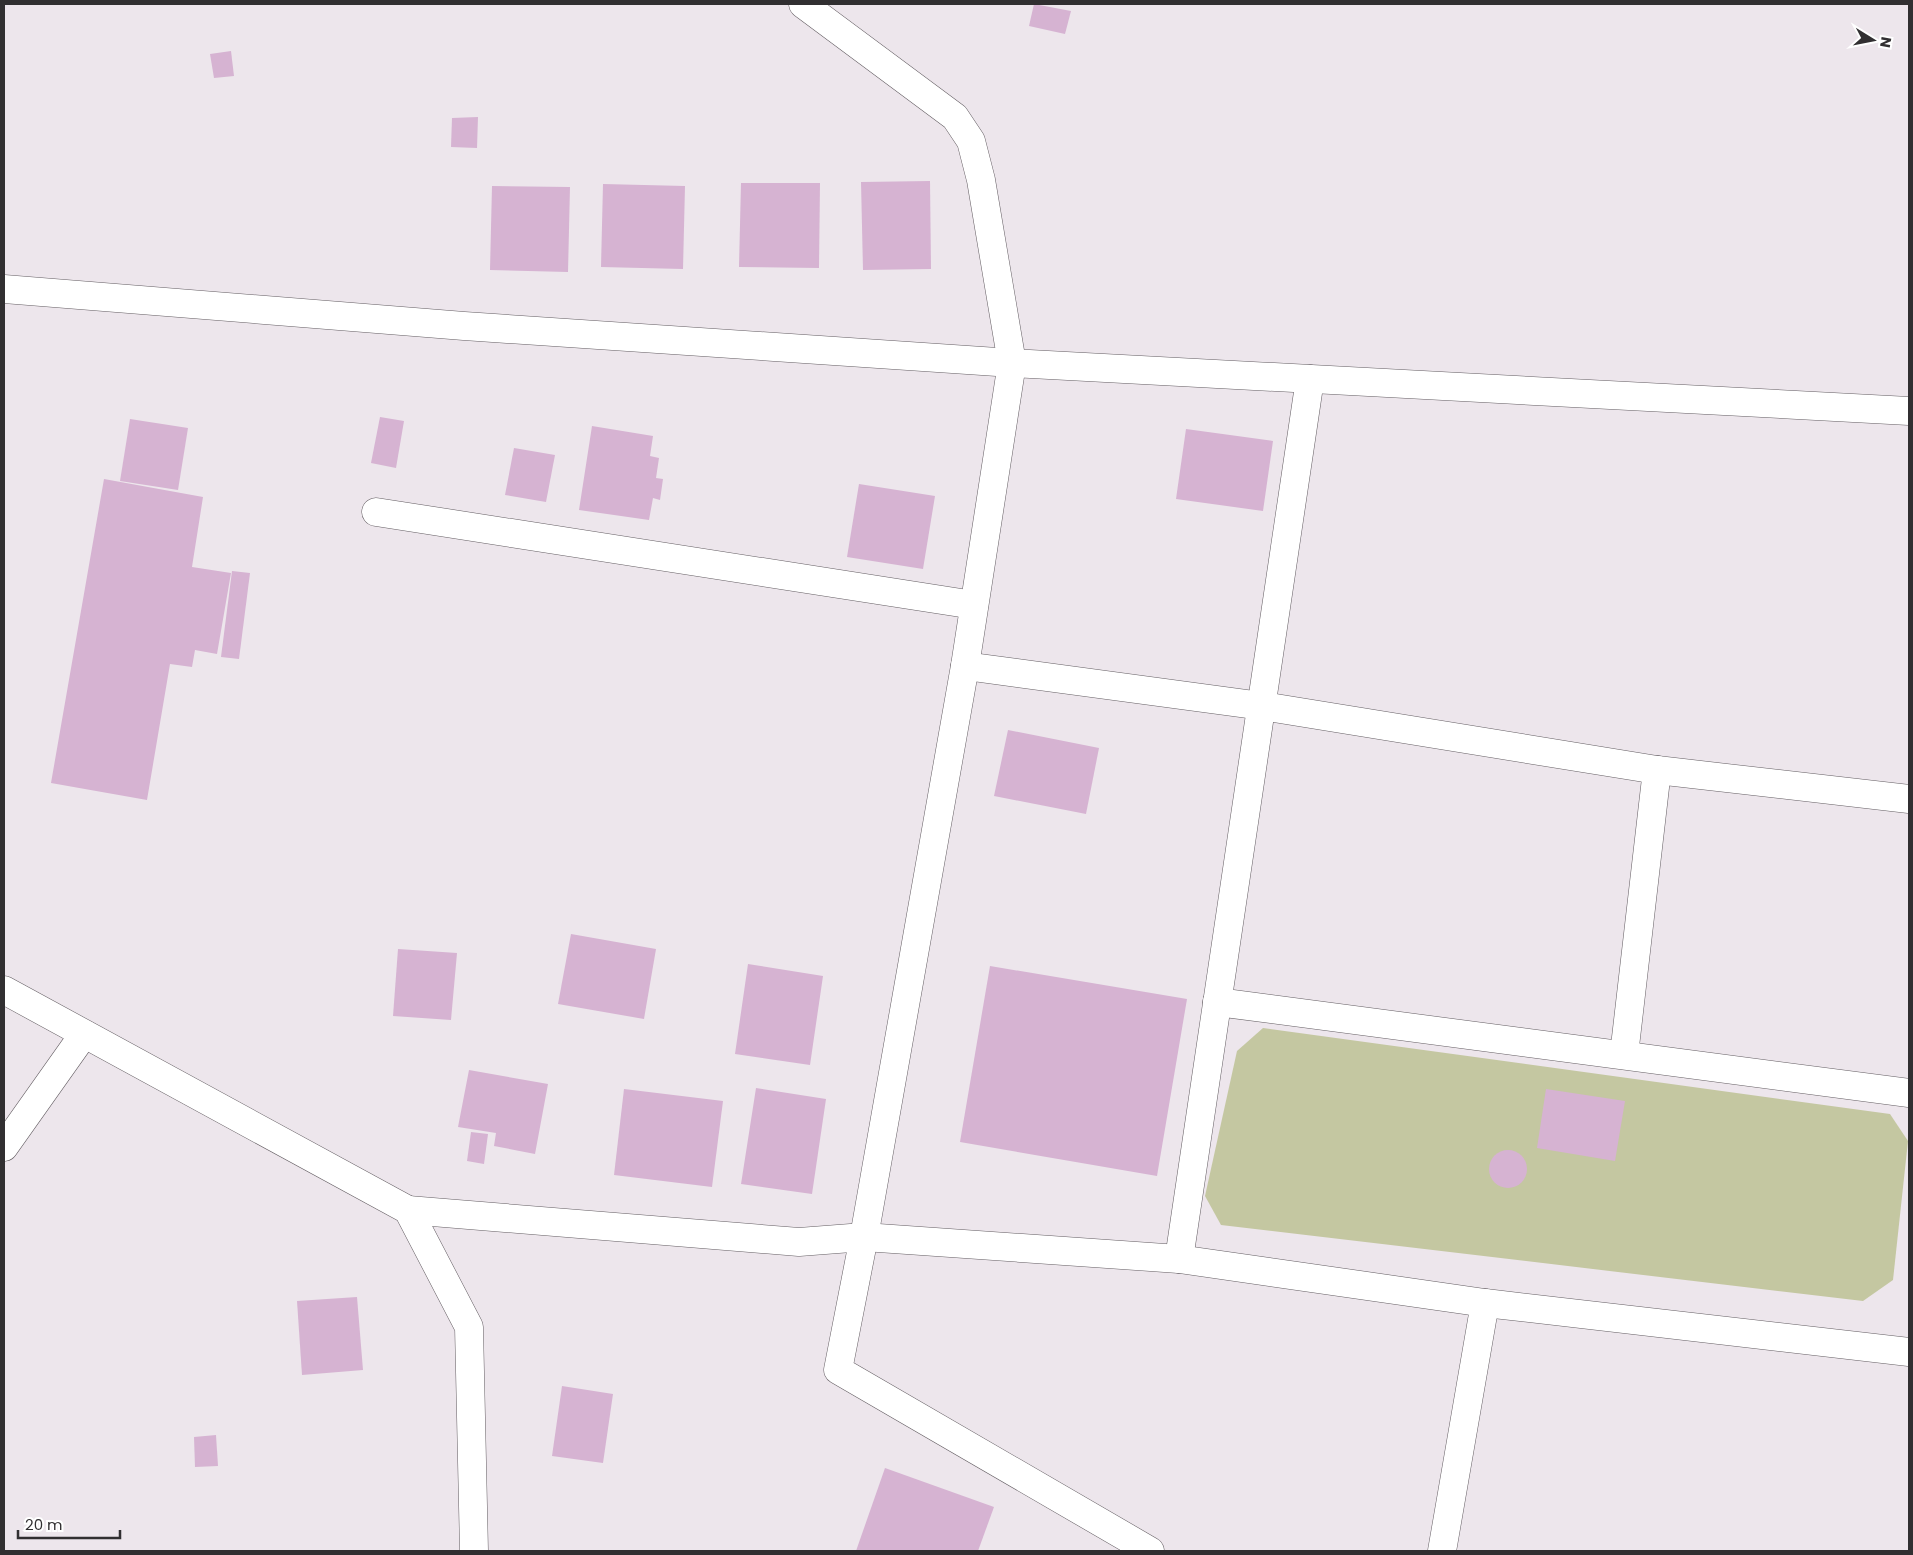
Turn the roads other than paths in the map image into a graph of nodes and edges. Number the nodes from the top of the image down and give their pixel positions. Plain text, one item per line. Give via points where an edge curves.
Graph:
1 (803, 4) edge
2 (4, 289) edge
3 (1012, 362) junction
4 (1310, 379) junction
5 (1909, 411) edge
6 (376, 512) dead end
7 (974, 605) junction
8 (965, 666) junction
9 (1262, 706) junction
10 (1657, 770) junction
11 (1909, 799) edge
12 (4, 990) edge
13 (1216, 1002) junction
14 (84, 1034) junction
15 (1624, 1055) junction
16 (1909, 1093) edge
17 (4, 1147) edge
18 (408, 1210) junction
19 (864, 1238) junction
20 (1179, 1259) junction
21 (1486, 1303) junction
22 (1909, 1352) edge
23 (474, 1551) edge
24 (1150, 1551) edge
25 (1442, 1551) edge

1 - 3 street via 955,117 971,141 981,180
2 - 3 street via 464,326
3 - 4 street
3 - 7 street
4 - 5 street
4 - 9 street
6 - 7 street
7 - 8 street
8 - 9 street
8 - 19 street
9 - 10 street
9 - 13 street
10 - 11 street
10 - 15 street
12 - 14 street
13 - 15 street
13 - 20 street
14 - 17 street
14 - 18 street
15 - 16 street
18 - 19 street via 799,1242
18 - 23 street via 469,1326
19 - 20 street
19 - 24 street via 838,1370
20 - 21 street
21 - 22 street
21 - 25 street

